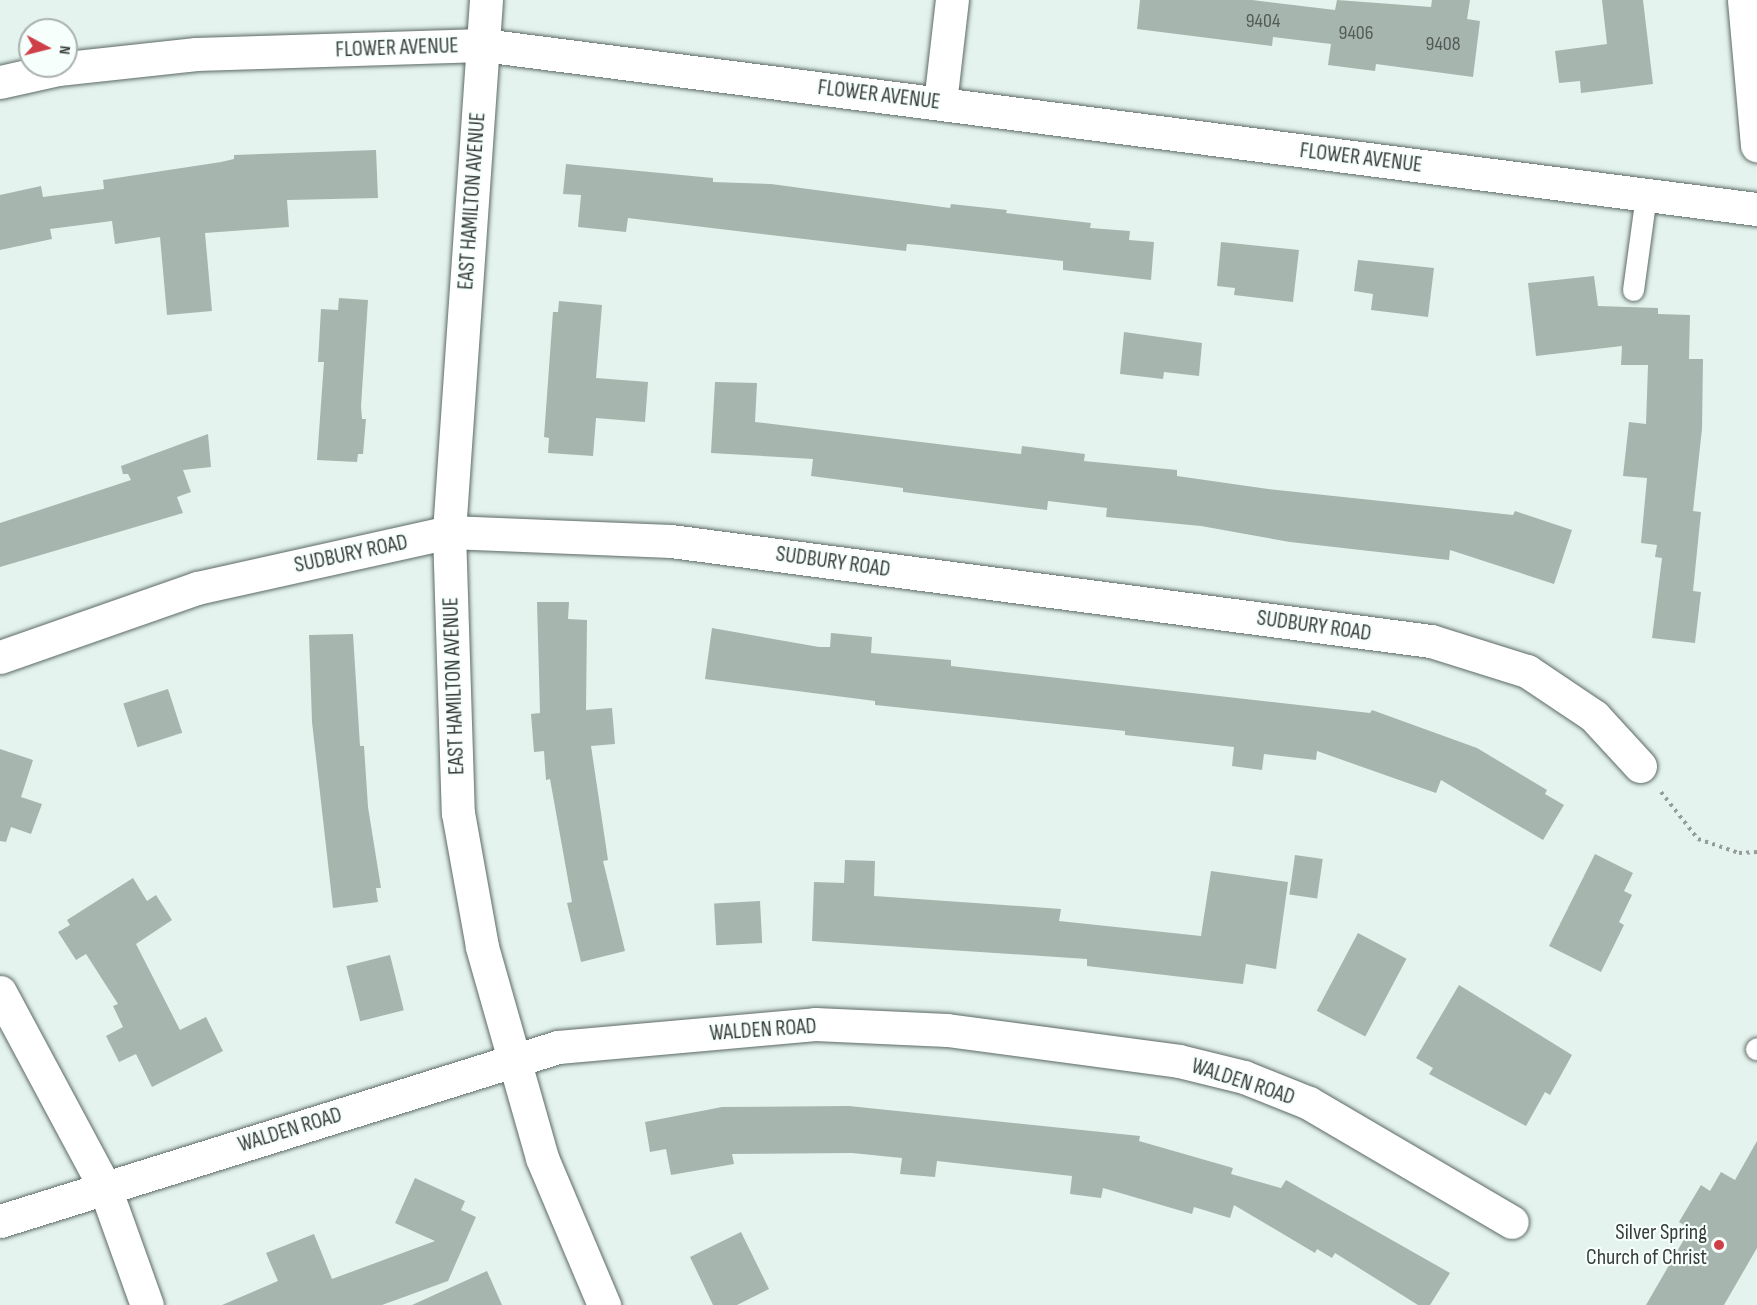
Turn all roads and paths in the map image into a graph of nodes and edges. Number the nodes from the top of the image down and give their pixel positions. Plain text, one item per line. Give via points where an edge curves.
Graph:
1 (486, 0) edge
2 (952, 0) edge
3 (1744, 0) edge
4 (483, 45) junction
5 (0, 82) edge
6 (940, 103) junction
7 (1757, 145) edge
8 (1646, 195) junction
9 (1757, 209) edge
10 (1633, 290) dead end
11 (449, 532) junction
12 (0, 657) edge
13 (1640, 766) joint
14 (1757, 852) edge
15 (0, 992) edge
16 (514, 1060) junction
17 (105, 1188) junction
18 (0, 1221) edge
19 (1512, 1222) dead end
20 (147, 1305) edge
21 (604, 1305) edge

1 - 4 street, EAST HAMILTON AVENUE
2 - 6 street
3 - 7 street
4 - 5 street, FLOWER AVENUE via 196,54 58,69
4 - 6 street, FLOWER AVENUE
4 - 11 street, EAST HAMILTON AVENUE
6 - 8 street, FLOWER AVENUE
8 - 9 street, FLOWER AVENUE
8 - 10 lane
11 - 12 street, SUDBURY ROAD via 197,588
11 - 13 street, SUDBURY ROAD via 672,541 1431,642 1527,671 1594,716
11 - 16 street, EAST HAMILTON AVENUE via 459,813 482,947
13 - 14 path via 1698,839 1739,853
15 - 17 street
16 - 17 street, WALDEN ROAD
16 - 19 street, WALDEN ROAD via 558,1047 815,1024 947,1030 1179,1061 1244,1077 1309,1103
16 - 21 street, EAST HAMILTON AVENUE via 542,1158
17 - 18 street, WALDEN ROAD
17 - 20 street

